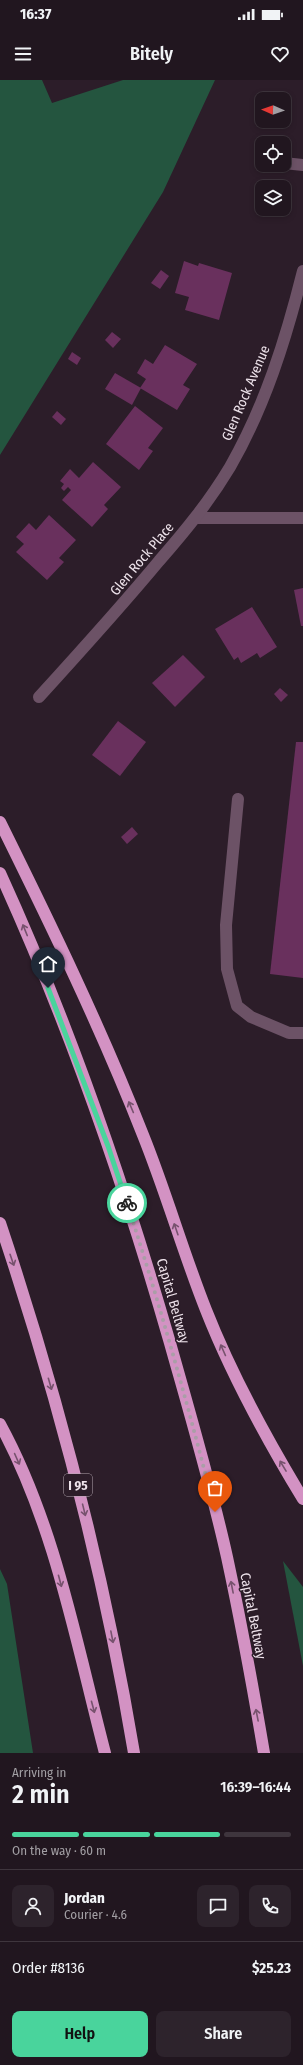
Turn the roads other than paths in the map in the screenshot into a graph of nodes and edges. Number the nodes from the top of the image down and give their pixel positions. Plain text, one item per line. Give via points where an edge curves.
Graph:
1 (291, 164) edge
2 (303, 165) edge
3 (303, 271) edge
4 (197, 518) junction
5 (303, 518) edge
6 (39, 697) dead end
7 (238, 799) dead end
8 (0, 822) edge
9 (0, 873) edge
10 (303, 1033) edge
11 (0, 1223) edge
12 (0, 1424) edge
13 (303, 1499) edge
14 (105, 1753) edge
15 (134, 1753) edge
16 (264, 1753) edge

1 - 2 street
3 - 4 street, Glen Rock Avenue via 279,359 256,414 230,466
4 - 5 street
4 - 6 street, Glen Rock Place via 111,620
7 - 10 street via 226,925 227,969 237,1006 251,1017 271,1027 289,1033
13 -> 8 highway via 267,1439 231,1369 206,1312 143,1136 89,1005
16 -> 9 highway, Capital Beltway via 227,1557 189,1407 150,1275 106,1139 59,1014
11 -> 15 highway, I 95 via 28,1305 64,1431 104,1590
12 -> 14 highway via 32,1494 53,1554

